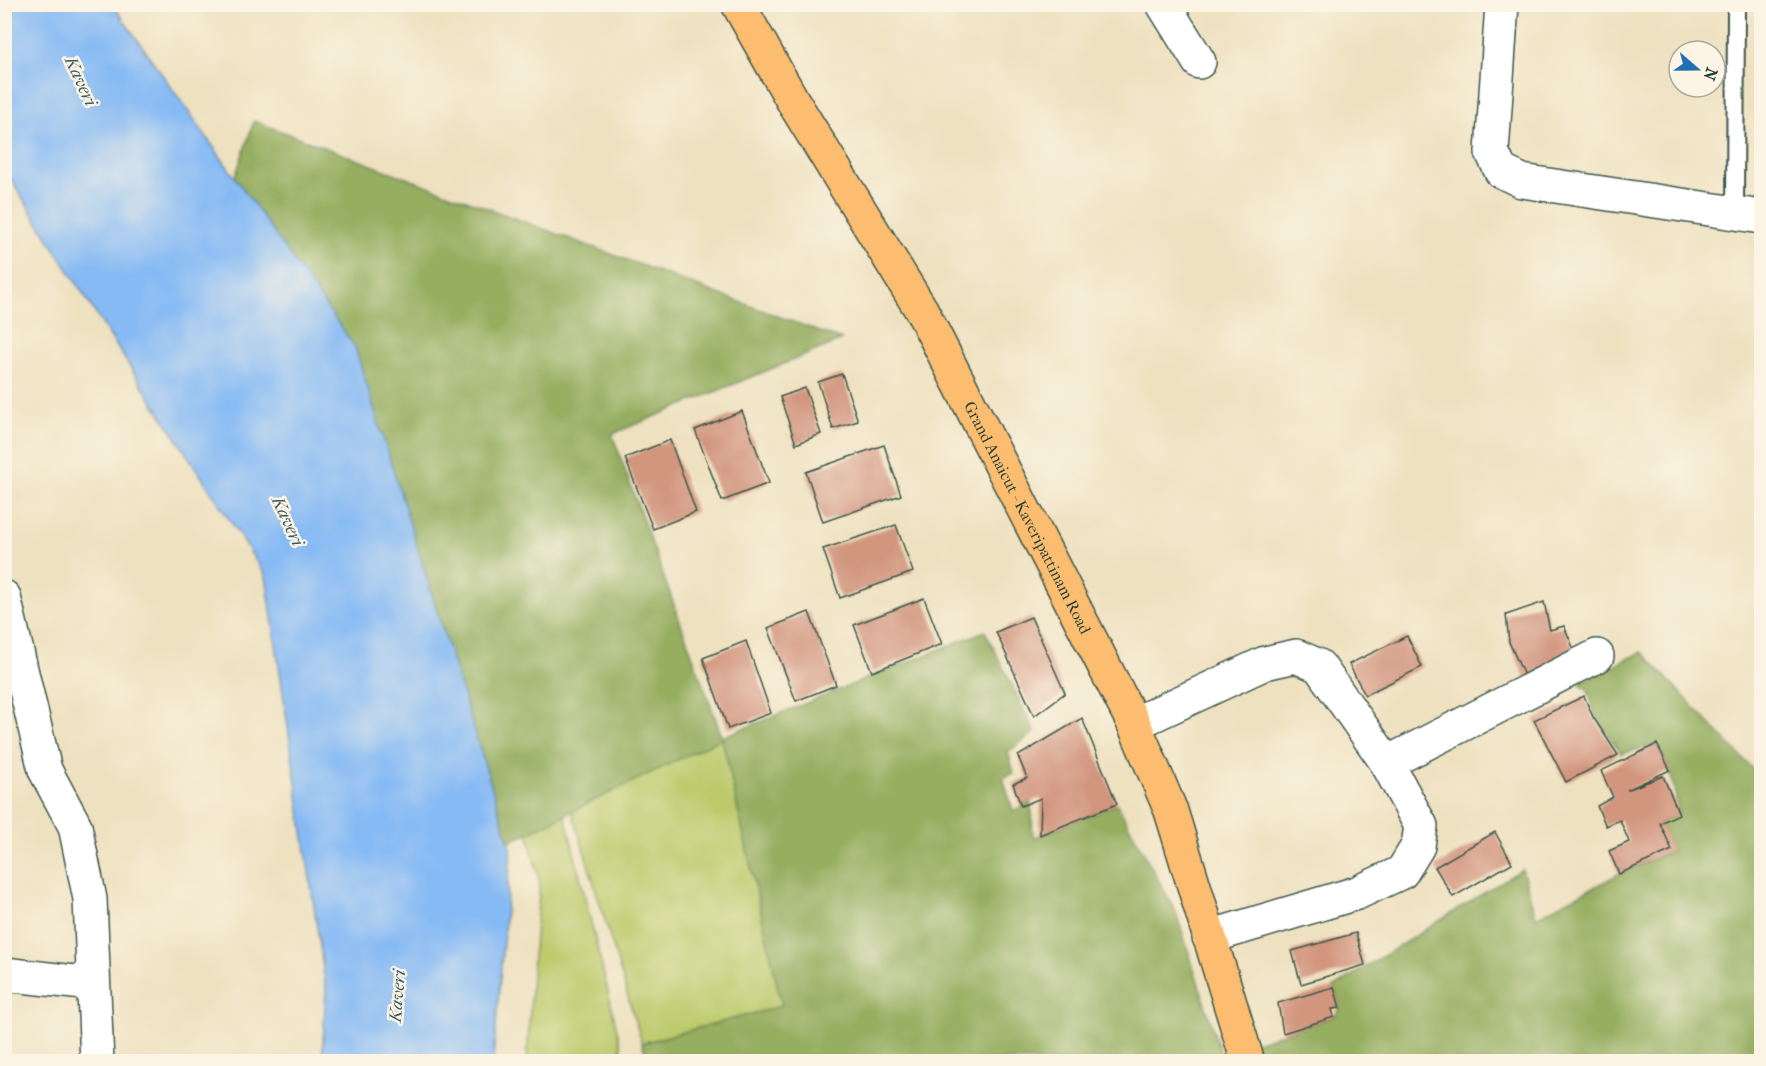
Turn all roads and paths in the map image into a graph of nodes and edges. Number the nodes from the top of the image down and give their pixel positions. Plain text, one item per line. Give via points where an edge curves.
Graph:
1 (738, 4) edge
2 (1163, 4) edge
3 (1502, 4) edge
4 (1736, 4) edge
5 (1199, 62) dead end
6 (1748, 215) edge
7 (4, 597) edge
8 (1597, 656) dead end
9 (1134, 724) junction
10 (1387, 763) junction
11 (1209, 937) junction
12 (4, 974) edge
13 (92, 984) junction
14 (97, 1062) edge
15 (1248, 1062) edge

1 - 9 main road, Grand Anaicut - Kaveripattinam Road via 922,311
2 - 5 street
3 - 6 street via 1492,152 1501,171 1522,181
4 - 6 lane
7 - 13 street via 45,770 75,826 90,899
8 - 10 street
9 - 10 street via 1264,663 1296,656 1319,666
9 - 11 main road, Grand Anaicut - Kaveripattinam Road via 1171,812
10 - 11 street via 1421,826 1418,846 1402,872 1358,893
11 - 15 main road, Grand Anaicut - Kaveripattinam Road
12 - 13 street
13 - 14 street

